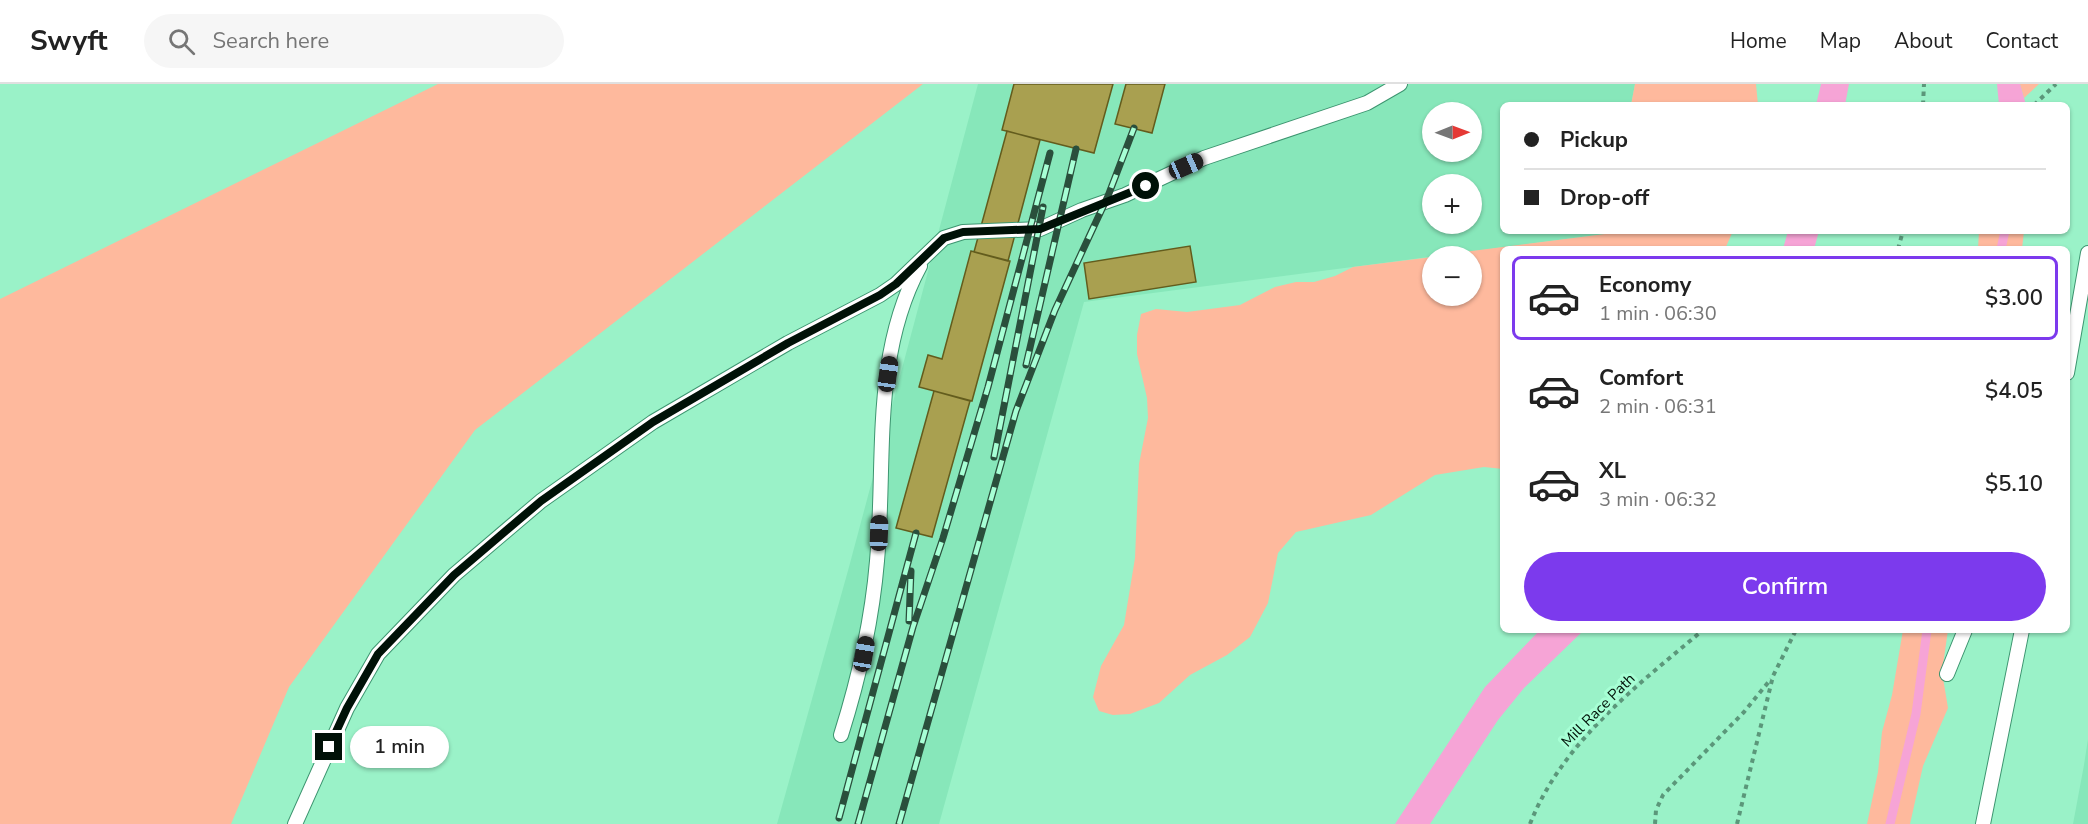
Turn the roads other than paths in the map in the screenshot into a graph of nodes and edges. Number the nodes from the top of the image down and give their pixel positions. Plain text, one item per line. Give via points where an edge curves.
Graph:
1 (1400, 84) edge
2 (928, 251) junction
3 (2088, 254) edge
4 (2070, 356) edge
5 (1964, 633) edge
6 (2021, 633) edge
7 (1947, 674) dead end
8 (841, 735) dead end
9 (295, 824) edge
10 (1983, 824) edge

1 - 2 lane via 1366,103 1204,158 1040,229 963,232 944,238
2 - 8 lane via 905,300 891,353 882,421 875,587 864,654
2 - 9 lane via 880,295 788,343 653,422 541,501 454,575 378,654 347,708
3 - 4 lane
5 - 7 lane
6 - 10 lane

